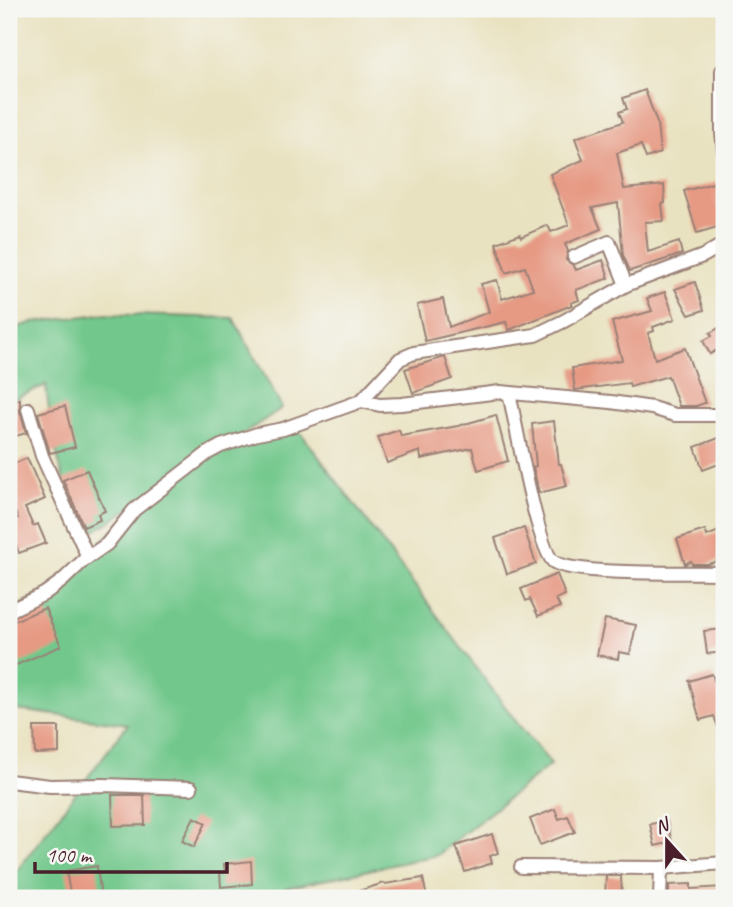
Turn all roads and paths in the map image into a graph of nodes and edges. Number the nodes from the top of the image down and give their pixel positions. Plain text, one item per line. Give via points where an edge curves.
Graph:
1 (722, 71) dead end
2 (724, 152) edge
3 (724, 244) edge
4 (574, 257) dead end
5 (626, 285) junction
6 (509, 393) junction
7 (361, 401) junction
8 (28, 409) dead end
9 (723, 416) edge
10 (88, 557) junction
11 (724, 573) edge
12 (9, 611) edge
13 (9, 781) edge
14 (191, 788) dead end
15 (724, 863) edge
16 (522, 867) dead end
17 (661, 868) junction
18 (660, 898) edge

1 - 2 street
3 - 5 street
4 - 5 street via 608,242
5 - 7 street via 535,335 400,359
6 - 7 street via 402,404
6 - 9 street via 611,402 675,415
6 - 11 street via 537,522 553,561 577,569
7 - 10 street via 220,446 199,457 134,510 107,544
8 - 10 street via 42,456
10 - 12 street via 44,594
13 - 14 street
15 - 17 street
16 - 17 street
17 - 18 street

